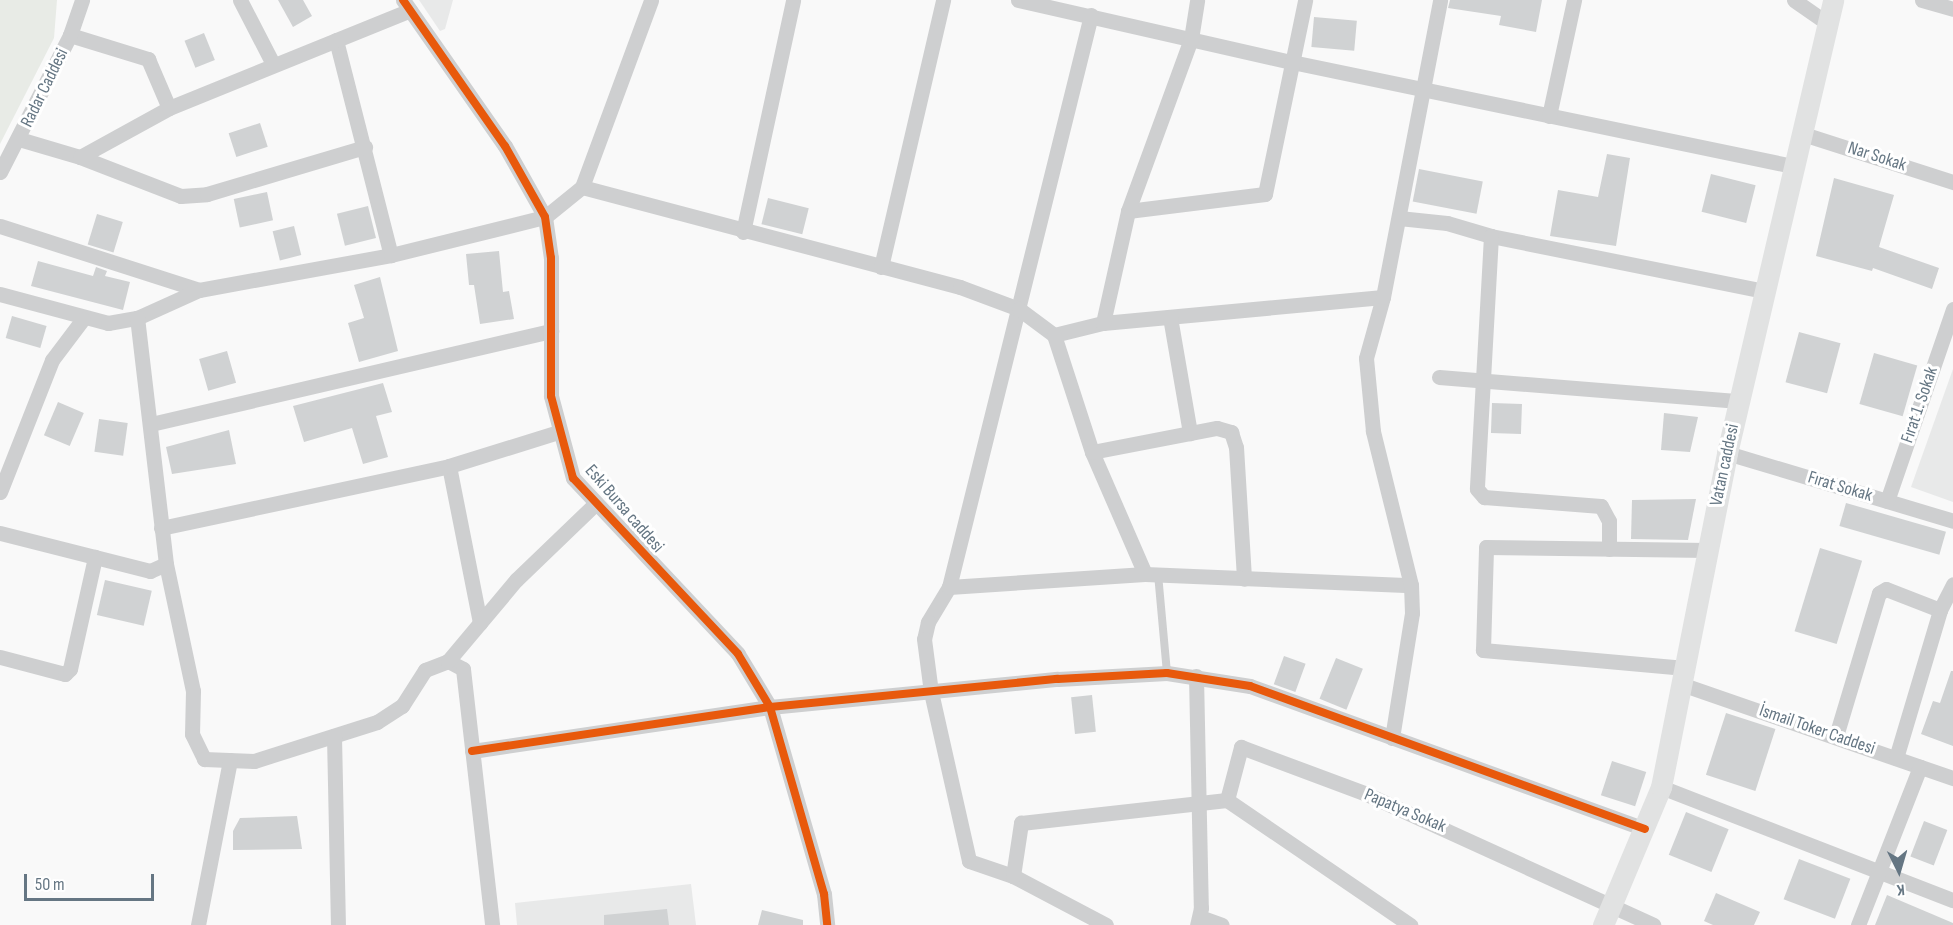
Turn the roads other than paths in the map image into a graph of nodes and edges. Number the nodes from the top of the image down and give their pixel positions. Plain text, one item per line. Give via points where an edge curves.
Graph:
1 (81, 0) edge
2 (240, 0) edge
3 (651, 0) edge
4 (793, 0) edge
5 (943, 0) edge
6 (1018, 0) edge
7 (1197, 0) edge
8 (1305, 0) edge
9 (1440, 0) edge
10 (1574, 0) edge
11 (1794, 0) edge
12 (1833, 0) edge
13 (1922, 0) edge
14 (406, 5) edge
15 (1059, 5) edge
16 (1953, 9) edge
17 (1091, 15) junction
18 (1827, 23) junction
19 (70, 35) junction
20 (1191, 39) junction
21 (336, 40) junction
22 (1292, 62) junction
23 (273, 64) junction
24 (1425, 90) junction
25 (169, 108) junction
26 (1549, 116) junction
27 (1800, 133) junction
28 (19, 140) junction
29 (365, 147) junction
30 (80, 157) junction
31 (1793, 166) junction
32 (0, 172) edge
33 (1953, 182) edge
34 (582, 187) junction
35 (1128, 211) junction
36 (545, 217) junction
37 (1399, 218) junction
38 (0, 226) edge
39 (743, 232) junction
40 (1491, 236) junction
41 (391, 255) junction
42 (881, 267) junction
43 (199, 290) junction
44 (1764, 291) junction
45 (0, 294) edge
46 (1383, 297) junction
47 (1019, 309) junction
48 (1953, 309) edge
49 (1170, 317) junction
50 (137, 318) junction
51 (83, 319) junction
52 (1103, 323) junction
53 (551, 331) junction
54 (1054, 335) junction
55 (1439, 377) dead end
56 (1480, 383) junction
57 (1739, 401) junction
58 (151, 424) junction
59 (558, 432) junction
60 (1190, 432) junction
61 (1092, 452) junction
62 (1727, 453) junction
63 (449, 466) junction
64 (0, 492) edge
65 (1887, 501) junction
66 (596, 503) junction
67 (1953, 521) edge
68 (161, 528) junction
69 (0, 533) edge
70 (1609, 549) junction
71 (1708, 550) junction
72 (94, 557) junction
73 (166, 564) junction
74 (1152, 574) junction
75 (1244, 579) junction
76 (1953, 584) edge
77 (1411, 585) junction
78 (948, 587) junction
79 (1940, 609) junction
80 (480, 623) junction
81 (0, 657) edge
82 (448, 661) junction
83 (1167, 673) junction
84 (1196, 676) junction
85 (1683, 676) junction
86 (931, 692) junction
87 (770, 707) junction
88 (334, 736) junction
89 (1836, 736) junction
90 (1392, 738) junction
91 (472, 751) junction
92 (1896, 758) junction
93 (230, 760) junction
94 (1920, 767) junction
95 (1953, 778) edge
96 (1662, 787) junction
97 (1227, 800) junction
98 (1197, 803) junction
99 (1644, 829) junction
100 (1879, 870) junction
101 (1013, 876) junction
102 (1953, 900) edge
103 (1608, 917) edge
104 (1198, 921) edge
105 (198, 925) edge
106 (338, 925) edge
107 (492, 925) edge
108 (827, 925) edge
109 (1106, 925) edge
110 (1222, 925) edge
111 (1410, 925) edge
112 (1653, 925) edge
113 (1858, 925) edge

1 - 19 street, Radar Caddesi
2 - 23 street
3 - 34 street
4 - 39 street
5 - 42 street
6 - 15 street
7 - 20 street
8 - 22 street
9 - 24 street
10 - 26 street
11 - 18 street
12 - 18 street, Vatan caddesi
13 - 16 street
14 - 21 street
14 - 36 street, Eski Bursa caddesi via 505,146
15 - 17 street
17 - 20 street
17 - 47 street
18 - 27 street, Vatan caddesi
19 - 25 street via 148,59
19 - 28 street, Radar Caddesi
20 - 22 street
20 - 35 street
21 - 23 street
21 - 29 street
22 - 24 street
22 - 35 street via 1265,194
23 - 25 street
24 - 26 street
24 - 37 street
25 - 30 street
26 - 31 street
27 - 31 street, Vatan caddesi
27 - 33 street, Nar Sokak
28 - 30 street
28 - 32 street, Radar Caddesi
29 - 30 street via 207,194 181,196
29 - 41 street
31 - 44 street, Vatan caddesi
34 - 36 street
34 - 39 street
35 - 52 street
36 - 41 street
36 - 53 street, Eski Bursa caddesi via 551,258
37 - 40 street via 1447,223
37 - 46 street
38 - 43 street
39 - 42 street
40 - 44 street
40 - 56 street
41 - 43 street
42 - 47 street via 960,287
43 - 50 street
44 - 57 street, Vatan caddesi
45 - 51 street
46 - 49 street
46 - 77 street via 1366,358 1373,430
47 - 54 street
47 - 78 street
48 - 65 street, Fırat 1. Sokak
49 - 52 street
49 - 60 street
50 - 51 street via 108,323
50 - 58 street
51 - 64 street via 52,360
52 - 54 street
53 - 58 street
53 - 59 street, Eski Bursa caddesi via 551,396
54 - 61 street
55 - 56 street
56 - 57 street
56 - 70 street via 1477,489 1484,497 1601,506 1609,521
57 - 62 street, Vatan caddesi
58 - 68 street
59 - 63 street
59 - 66 street, Eski Bursa caddesi via 573,478
60 - 61 street
60 - 75 street via 1217,428 1231,432 1236,447
61 - 74 street
62 - 65 street, Fırat Sokak
62 - 71 street, Vatan caddesi
63 - 68 street
63 - 80 street
65 - 67 street, Fırat Sokak
66 - 80 street via 516,580
66 - 87 street, Eski Bursa caddesi via 738,654
68 - 73 street
69 - 72 street
70 - 71 street
70 - 85 street, İsmail Toker Caddesi via 1486,547 1483,650
71 - 85 street, Vatan caddesi
72 - 73 street via 150,571
72 - 81 street via 70,669 65,674
73 - 93 street via 193,691 192,734 204,759
74 - 75 street
74 - 78 street
74 - 83 lane
75 - 77 street
76 - 79 street
77 - 90 street via 1412,613
78 - 86 street via 928,622 924,639
79 - 89 street via 1886,589 1879,593
79 - 92 street
80 - 82 street
82 - 88 street via 425,670 402,706 377,722
82 - 91 street via 464,669
83 - 84 street
83 - 86 street
84 - 90 street via 1250,686
84 - 98 street
85 - 89 street, İsmail Toker Caddesi
85 - 96 street, Vatan caddesi
86 - 87 street
86 - 101 street via 969,861
87 - 91 street
87 - 108 street, Eski Bursa caddesi via 824,894
88 - 93 street via 255,761
88 - 106 street
89 - 92 street, İsmail Toker Caddesi
90 - 99 street
91 - 107 street
92 - 94 street, İsmail Toker Caddesi
93 - 105 street
94 - 95 street, İsmail Toker Caddesi
94 - 100 street
96 - 99 street, Vatan caddesi
96 - 100 street
97 - 98 street
97 - 103 street, Papatya Sokak via 1241,747 1437,825
97 - 111 street
98 - 101 street via 1021,823
98 - 104 street
99 - 103 street, Vatan caddesi
100 - 102 street
100 - 113 street
101 - 109 street
103 - 112 street
104 - 110 street

